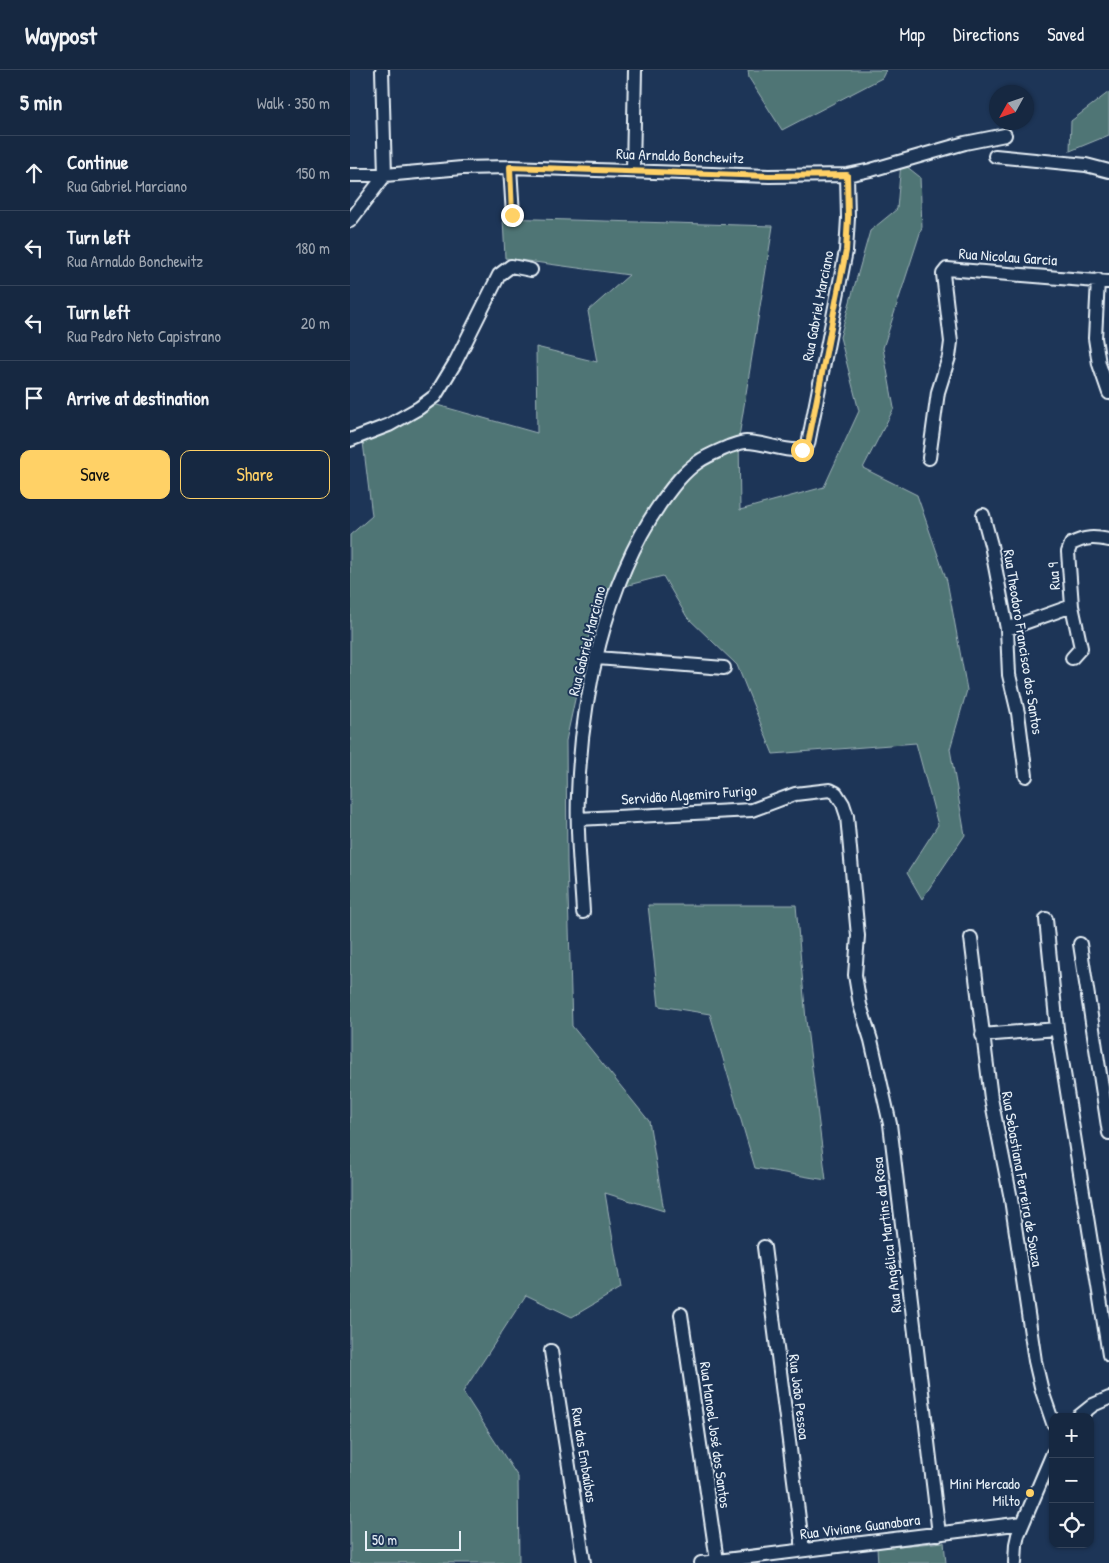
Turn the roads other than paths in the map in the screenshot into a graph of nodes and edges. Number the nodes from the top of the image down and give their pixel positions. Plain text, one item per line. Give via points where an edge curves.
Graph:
1 (382, 70) edge
2 (635, 70) edge
3 (1005, 135) dead end
4 (995, 156) dead end
5 (510, 167) junction
6 (633, 170) junction
7 (1109, 171) edge
8 (350, 175) edge
9 (384, 175) junction
10 (847, 175) junction
11 (512, 215) dead end
12 (350, 222) edge
13 (531, 270) dead end
14 (1103, 281) edge
15 (1109, 393) edge
16 (350, 440) edge
17 (929, 458) dead end
18 (983, 515) dead end
19 (1109, 540) edge
20 (1072, 606) junction
21 (1007, 629) junction
22 (597, 658) junction
23 (1072, 658) dead end
24 (724, 668) dead end
25 (1026, 776) dead end
26 (830, 790) joint
27 (578, 819) junction
28 (583, 912) dead end
29 (1046, 919) dead end
30 (970, 938) dead end
31 (1080, 944) dead end
32 (1057, 1029) junction
33 (982, 1035) junction
34 (1109, 1133) edge
35 (764, 1248) dead end
36 (681, 1314) dead end
37 (551, 1351) dead end
38 (1109, 1355) edge
39 (1109, 1398) edge
40 (1050, 1413) edge
41 (1083, 1413) edge
42 (1051, 1458) edge
43 (1023, 1523) junction
44 (939, 1534) junction
45 (803, 1550) junction
46 (717, 1561) junction
47 (584, 1563) edge
48 (701, 1563) edge
49 (1015, 1563) edge

1 - 9 street
2 - 6 street
3 - 10 street, Rua Arnaldo Bonchewitz
4 - 7 street via 1086,165
5 - 6 street, Rua Arnaldo Bonchewitz
5 - 9 street, Rua Arnaldo Bonchewitz
5 - 11 street
6 - 10 street, Rua Arnaldo Bonchewitz via 769,176
8 - 9 street, Rua Arnaldo Bonchewitz
9 - 12 street
10 - 22 street, Rua Gabriel Marciano via 846,251 808,444 802,450 793,451 745,442 698,462 676,482 647,524 616,590
13 - 16 street via 511,266 499,275 435,396 389,425
14 - 15 street via 1094,338
14 - 17 street, Rua Nicolau Garcia via 947,269 943,274 949,357 938,392
18 - 21 street, Rua Theodoro Francisco dos Santos
19 - 20 street, Rua 9 via 1082,538 1071,544 1068,552
20 - 21 street, Rua 9
20 - 23 street via 1082,648
21 - 25 street, Rua Theodoro Francisco dos Santos via 1009,675 1018,713
22 - 24 street
22 - 27 street, Rua Gabriel Marciano via 581,750
26 - 27 street, Servidão Algemiro Furigo via 795,794 752,810
26 - 44 street, Rua Angélica Martins da Rosa via 836,793 847,816 858,936 856,975 860,1006 890,1124
27 - 28 street, Rua Gabriel Marciano
29 - 32 street
30 - 33 street, Rua Sebastiana Ferreira de Souza
31 - 34 street
32 - 33 street
32 - 38 street
33 - 40 street, Rua Sebastiana Ferreira de Souza via 1035,1361
35 - 45 street, Rua João Pessoa
36 - 46 street, Rua Manoel José dos Santos
37 - 47 street, Rua das Embaúbas
39 - 41 street
42 - 43 street
43 - 44 street, Rua Viviane Guanabara
43 - 49 street via 1016,1544
44 - 45 street, Rua Viviane Guanabara
45 - 46 street, Rua Viviane Guanabara
46 - 48 street, Rua Viviane Guanabara

